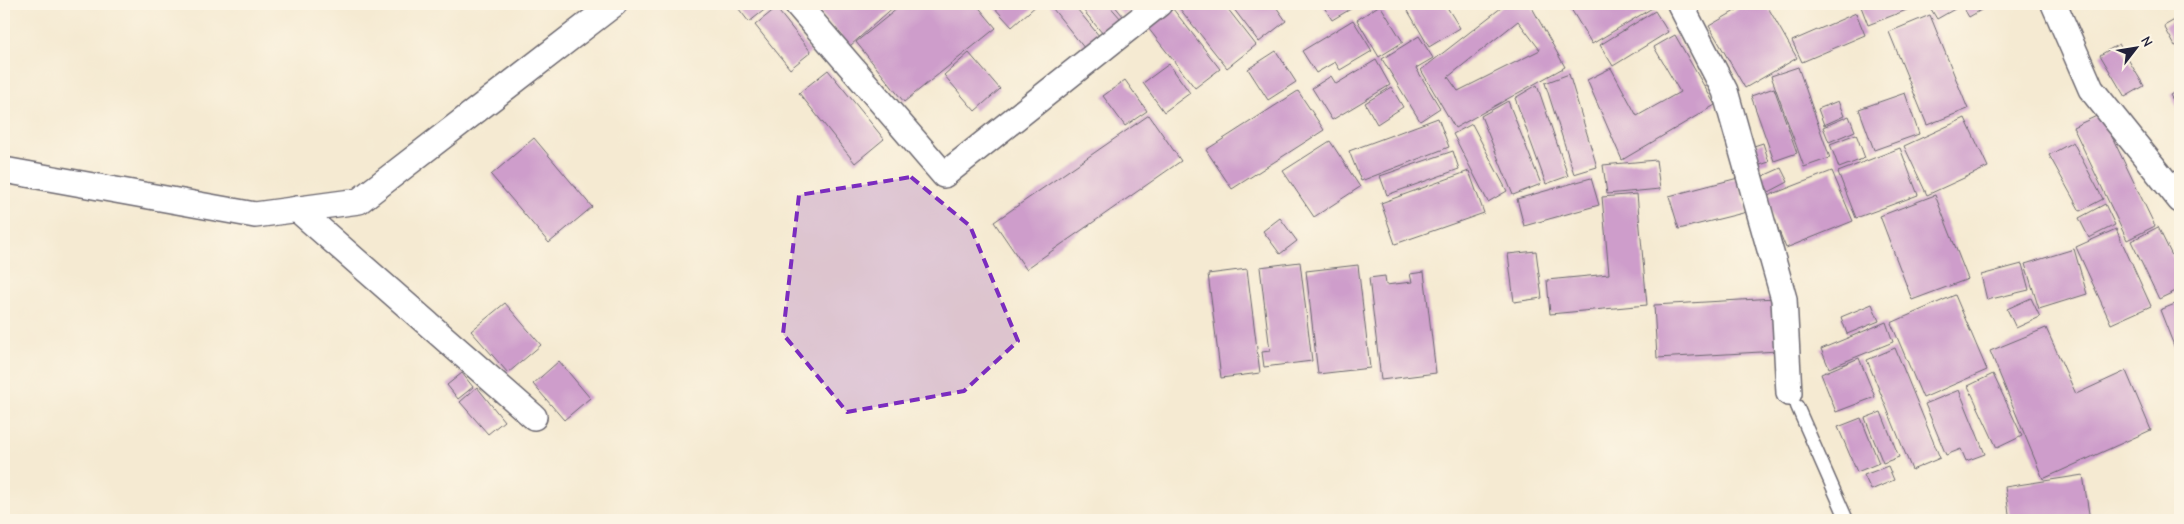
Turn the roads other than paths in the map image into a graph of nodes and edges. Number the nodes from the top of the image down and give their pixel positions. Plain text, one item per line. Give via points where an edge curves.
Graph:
1 (614, 4) edge
2 (797, 4) edge
3 (1159, 4) edge
4 (1680, 4) edge
5 (2054, 4) edge
6 (4, 170) edge
7 (2180, 200) edge
8 (297, 210) junction
9 (1793, 400) joint
10 (534, 417) dead end
11 (1847, 520) edge

1 - 8 street via 359,201
2 - 3 street via 944,175
4 - 9 street via 1724,91 1784,299
5 - 7 street via 2091,89
6 - 8 street via 255,215
8 - 10 street
9 - 11 lane

